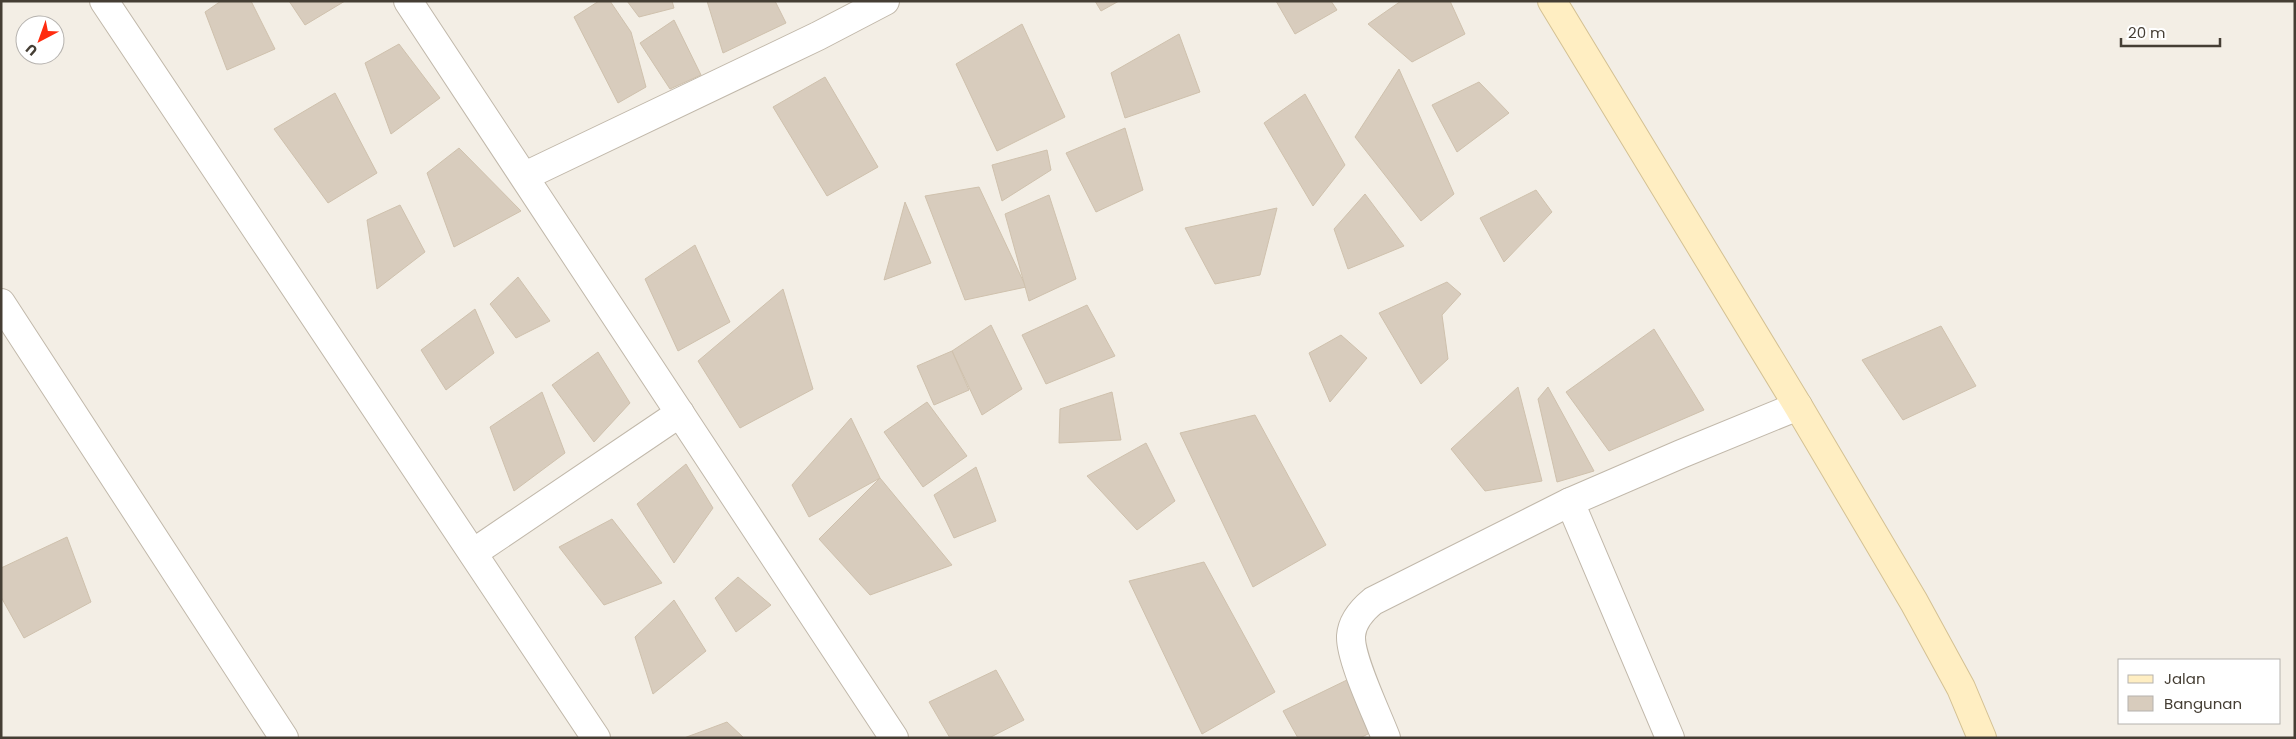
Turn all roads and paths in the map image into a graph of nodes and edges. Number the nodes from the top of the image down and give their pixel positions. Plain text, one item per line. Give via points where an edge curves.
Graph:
1 (104, 1) edge
2 (408, 1) edge
3 (885, 1) edge
4 (1552, 1) edge
5 (525, 176) junction
6 (1, 303) edge
7 (1798, 406) junction
8 (680, 413) junction
9 (1570, 502) junction
10 (473, 553) junction
11 (1663, 736) edge
12 (284, 738) edge
13 (596, 738) edge
14 (894, 738) edge
15 (1386, 738) edge
16 (1982, 738) edge

1 - 10 street
2 - 5 street
3 - 5 street
4 - 7 main road
5 - 8 street
6 - 12 street
7 - 9 street
7 - 16 main road via 1914,602 1960,688
8 - 10 street
8 - 14 street
9 - 11 street
9 - 15 street via 1373,601 1356,619 1351,635 1354,655
10 - 13 street

